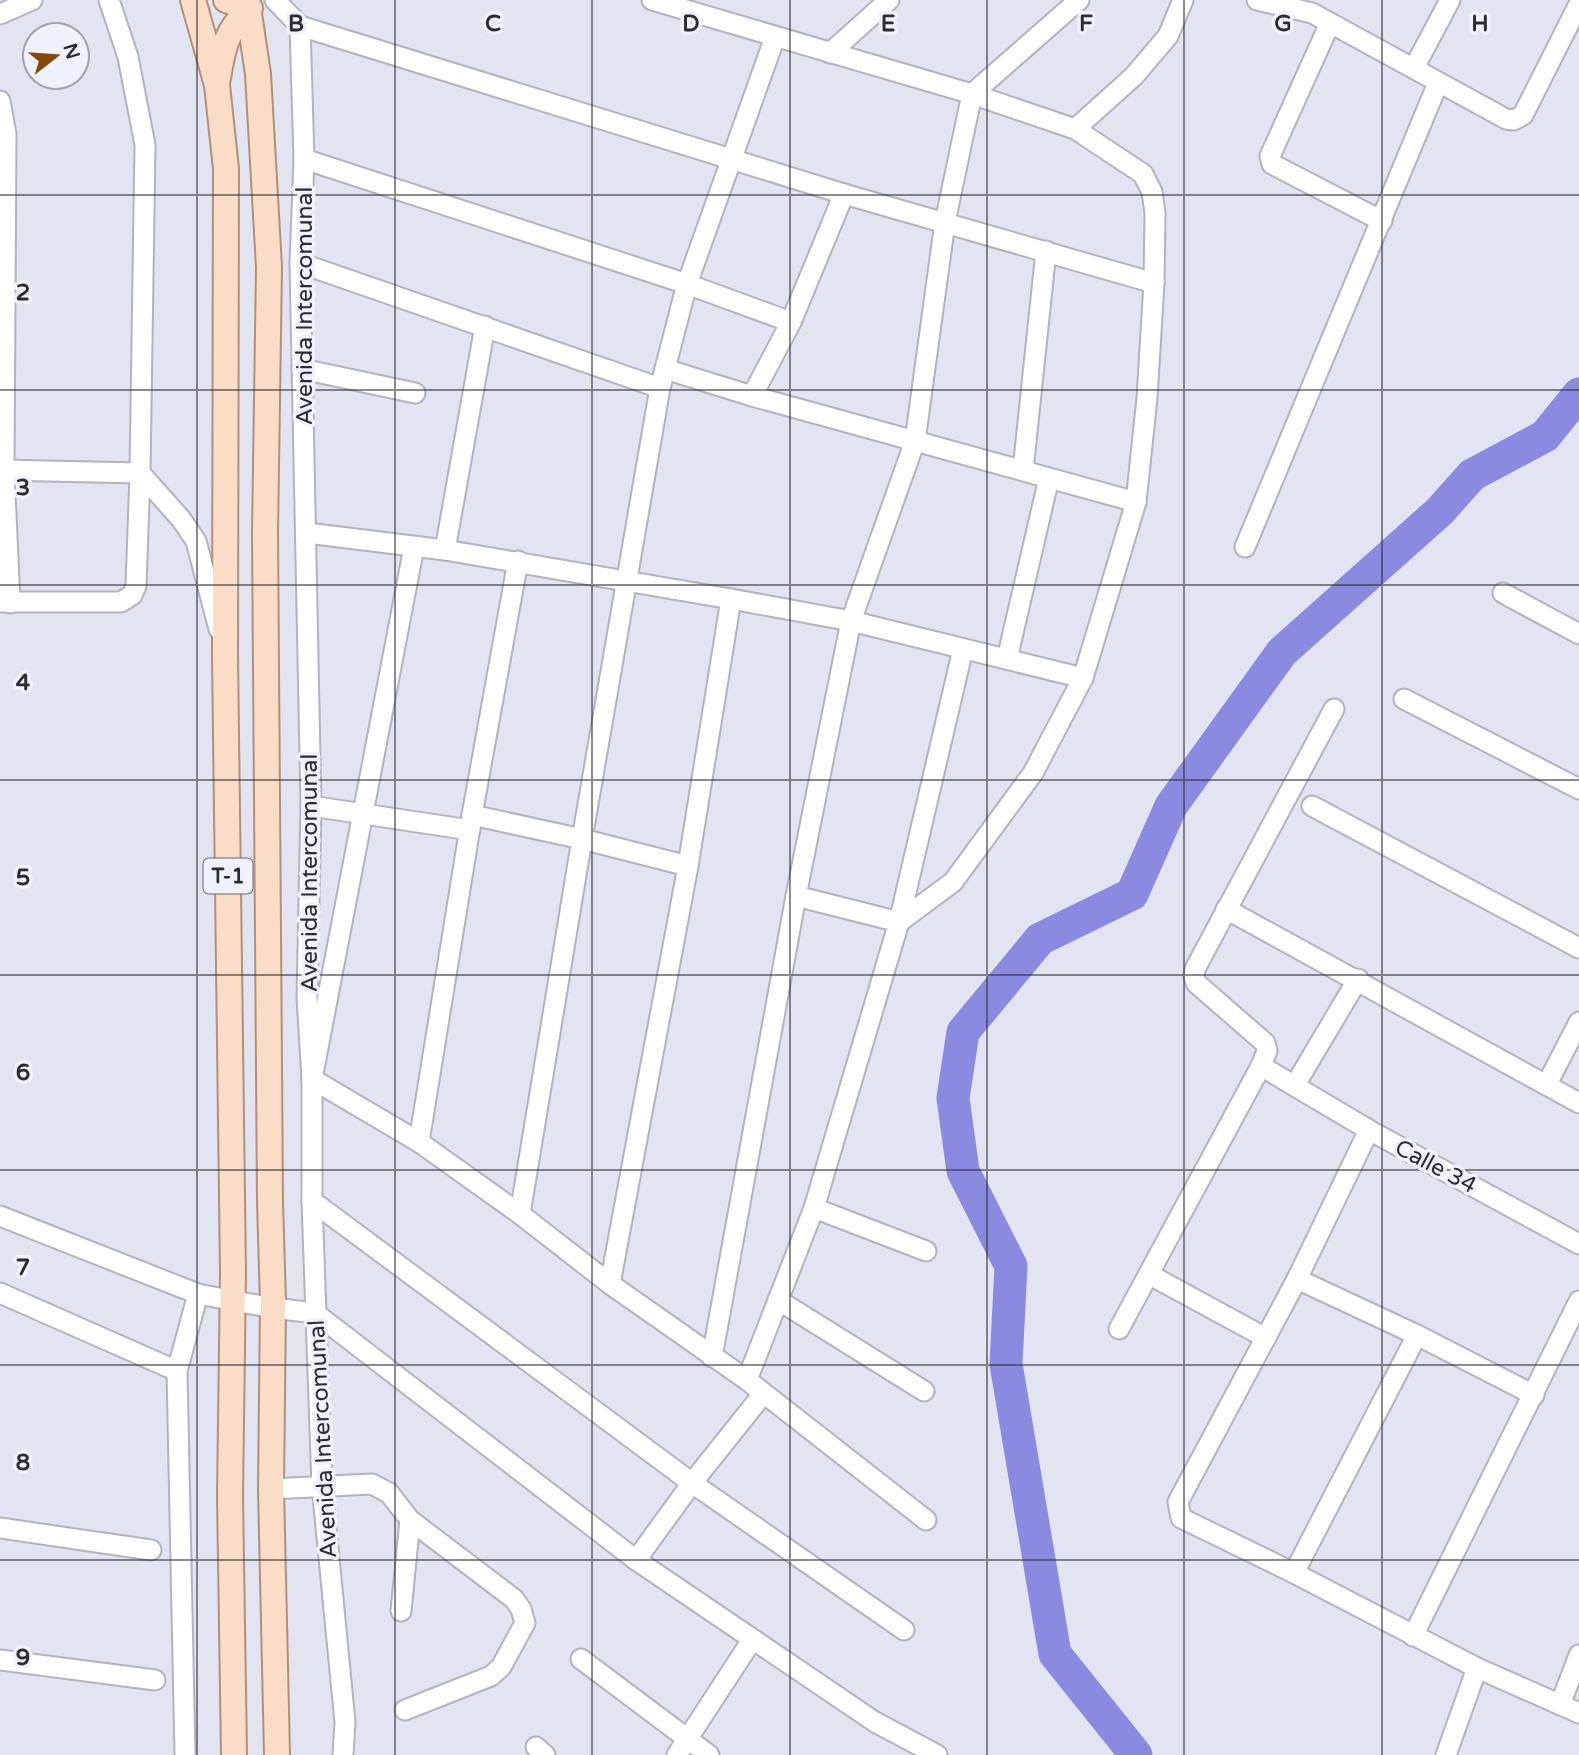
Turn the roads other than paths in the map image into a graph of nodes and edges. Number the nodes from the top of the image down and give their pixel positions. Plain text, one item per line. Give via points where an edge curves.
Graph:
1 (32, 0) edge
2 (109, 0) edge
3 (192, 0) edge
4 (226, 0) edge
5 (652, 0) edge
6 (889, 0) edge
7 (1079, 0) edge
8 (1183, 0) edge
9 (1257, 0) edge
10 (1450, 0) edge
11 (261, 2) edge
12 (1579, 4) edge
13 (695, 6) edge
14 (1315, 7) edge
15 (0, 14) edge
16 (1330, 23) junction
17 (300, 26) junction
18 (775, 37) junction
19 (830, 53) junction
20 (1414, 68) junction
21 (1438, 83) junction
22 (217, 85) junction
23 (972, 94) junction
24 (0, 101) edge
25 (1075, 129) junction
26 (304, 159) junction
27 (733, 159) junction
28 (844, 194) junction
29 (1382, 221) junction
30 (945, 222) junction
31 (1046, 251) junction
32 (300, 263) junction
33 (1154, 283) junction
34 (687, 284) junction
35 (791, 321) junction
36 (485, 326) junction
37 (302, 369) junction
38 (663, 378) junction
39 (415, 393) dead end
40 (752, 396) junction
41 (915, 441) junction
42 (2, 470) edge
43 (1023, 470) junction
44 (140, 472) junction
45 (1049, 478) junction
46 (1136, 502) junction
47 (307, 533) junction
48 (414, 547) junction
49 (1245, 547) dead end
50 (445, 550) junction
51 (517, 561) junction
52 (627, 580) junction
53 (1503, 593) dead end
54 (731, 599) junction
55 (5, 602) edge
56 (850, 621) junction
57 (1579, 634) edge
58 (963, 649) junction
59 (225, 657) junction
60 (1007, 659) junction
61 (1083, 678) junction
62 (1404, 699) dead end
63 (1334, 709) dead end
64 (1579, 789) edge
65 (311, 806) junction
66 (1312, 806) dead end
67 (364, 813) junction
68 (471, 822) junction
69 (582, 839) junction
70 (688, 866) junction
71 (796, 896) junction
72 (1226, 909) junction
73 (899, 922) junction
74 (1579, 948) edge
75 (1358, 979) junction
76 (1579, 1022) edge
77 (1261, 1066) junction
78 (312, 1079) junction
79 (1547, 1084) junction
80 (1295, 1085) junction
81 (1579, 1102) edge
82 (1369, 1130) junction
83 (419, 1142) junction
84 (312, 1201) junction
85 (814, 1208) junction
86 (520, 1214) junction
87 (0, 1216) edge
88 (1579, 1244) edge
89 (926, 1251) dead end
90 (1150, 1275) junction
91 (1297, 1279) junction
92 (610, 1284) junction
93 (0, 1293) edge
94 (198, 1294) junction
95 (778, 1300) junction
96 (231, 1301) junction
97 (1579, 1301) edge
98 (273, 1308) junction
99 (315, 1312) junction
100 (1119, 1329) dead end
101 (1417, 1335) junction
102 (1266, 1338) junction
103 (712, 1357) junction
104 (177, 1371) junction
105 (747, 1380) junction
106 (924, 1391) dead end
107 (763, 1394) junction
108 (1534, 1395) junction
109 (692, 1483) junction
110 (321, 1486) junction
111 (271, 1489) junction
112 (410, 1520) junction
113 (926, 1520) dead end
114 (0, 1528) edge
115 (151, 1550) dead end
116 (636, 1560) junction
117 (1294, 1573) junction
118 (401, 1611) dead end
119 (904, 1630) dead end
120 (1413, 1636) junction
121 (752, 1640) junction
122 (1579, 1655) edge
123 (581, 1659) dead end
124 (0, 1660) edge
125 (1478, 1668) junction
126 (155, 1680) dead end
127 (1560, 1705) junction
128 (405, 1710) dead end
129 (1579, 1713) edge
130 (682, 1748) edge
131 (185, 1755) edge
132 (234, 1755) edge
133 (277, 1755) edge
134 (343, 1755) edge
135 (709, 1755) edge
136 (937, 1755) edge
137 (1446, 1755) edge

1 - 15 street
2 - 44 street via 128,57 145,145
3 - 22 main road, T-1
4 - 11 main road
5 - 13 street
6 - 19 street
7 - 23 street
8 - 25 street via 1168,36 1134,76
9 - 14 street
10 - 20 street
11 - 17 street
11 - 22 main road via 225,41
11 - 98 main road, Avenida Intercomunal / T-1 via 258,74 269,267 265,547
12 - 21 street via 1523,115 1506,119
13 - 18 street
14 - 16 street
16 - 20 street
16 - 29 street via 1270,156 1272,164
17 - 26 street, Avenida Intercomunal
17 - 27 street
18 - 19 street
18 - 27 street
19 - 23 street
20 - 21 street
21 - 29 street
22 - 59 main road, T-1 via 226,169
23 - 25 street
23 - 30 street
24 - 42 street via 6,134
25 - 33 street via 1143,174 1155,213
26 - 32 street, Avenida Intercomunal
26 - 34 street
27 - 28 street
27 - 34 street
28 - 30 street
28 - 35 street
29 - 49 street
30 - 31 street
30 - 41 street
31 - 33 street
31 - 43 street
32 - 36 street
32 - 37 street, Avenida Intercomunal
33 - 46 street
34 - 35 street
34 - 38 street
35 - 40 street
36 - 38 street
36 - 50 street
37 - 39 street
37 - 47 street, Avenida Intercomunal
38 - 40 street
38 - 52 street
40 - 41 street
41 - 43 street
41 - 56 street
42 - 44 street
42 - 55 street
43 - 45 street
44 - 55 street via 132,595 121,602
44 - 59 street via 196,541
45 - 46 street
45 - 60 street
46 - 61 street
47 - 48 street
47 - 65 street, Avenida Intercomunal
48 - 50 street
48 - 67 street
50 - 51 street
51 - 52 street
51 - 68 street
52 - 54 street
52 - 69 street
53 - 57 street
54 - 56 street
54 - 70 street
56 - 58 street
56 - 71 street
58 - 60 street
58 - 73 street
59 - 96 main road, T-1
60 - 61 street
61 - 73 street via 1033,773 953,882
62 - 64 street
63 - 72 street
65 - 67 street
65 - 78 street, Avenida Intercomunal via 307,986
66 - 74 street
67 - 68 street
67 - 78 street
68 - 69 street
68 - 83 street
69 - 70 street
69 - 86 street
70 - 92 street
71 - 73 street
71 - 103 street
72 - 75 street
72 - 77 street via 1194,976 1196,983 1265,1042
73 - 85 street
75 - 79 street
75 - 80 street
76 - 79 street
77 - 80 street, Calle 34
77 - 90 street
78 - 83 street
78 - 84 street, Avenida Intercomunal
79 - 81 street
80 - 82 street, Calle 34
82 - 88 street, Calle 34
82 - 91 street
83 - 86 street
84 - 99 street, Avenida Intercomunal
84 - 109 street
85 - 89 street
85 - 95 street
86 - 92 street
87 - 94 street
90 - 100 street
90 - 102 street
91 - 101 street
91 - 102 street
92 - 103 street
93 - 104 street
94 - 96 street
94 - 104 street
95 - 105 street
95 - 106 street
96 - 98 street
96 - 132 main road, T-1
97 - 108 street
98 - 99 street
98 - 111 main road, Avenida Intercomunal / T-1
99 - 110 street, Avenida Intercomunal
99 - 116 street
101 - 108 street
101 - 117 street
102 - 117 street via 1177,1510 1181,1518
103 - 105 street
104 - 131 street
105 - 107 street
107 - 109 street
107 - 113 street
108 - 120 street
109 - 116 street
109 - 119 street
110 - 111 street
110 - 112 street via 372,1484 389,1493
110 - 134 street, Avenida Intercomunal via 345,1722
111 - 133 main road, Avenida Intercomunal / T-1
112 - 118 street
112 - 128 street via 514,1598 524,1623 501,1667 491,1676
114 - 115 street
116 - 121 street
117 - 120 street
120 - 125 street
121 - 130 street
121 - 136 street via 875,1722
122 - 127 street
123 - 130 street
124 - 126 street
125 - 127 street
125 - 137 street
127 - 129 street
130 - 135 street

